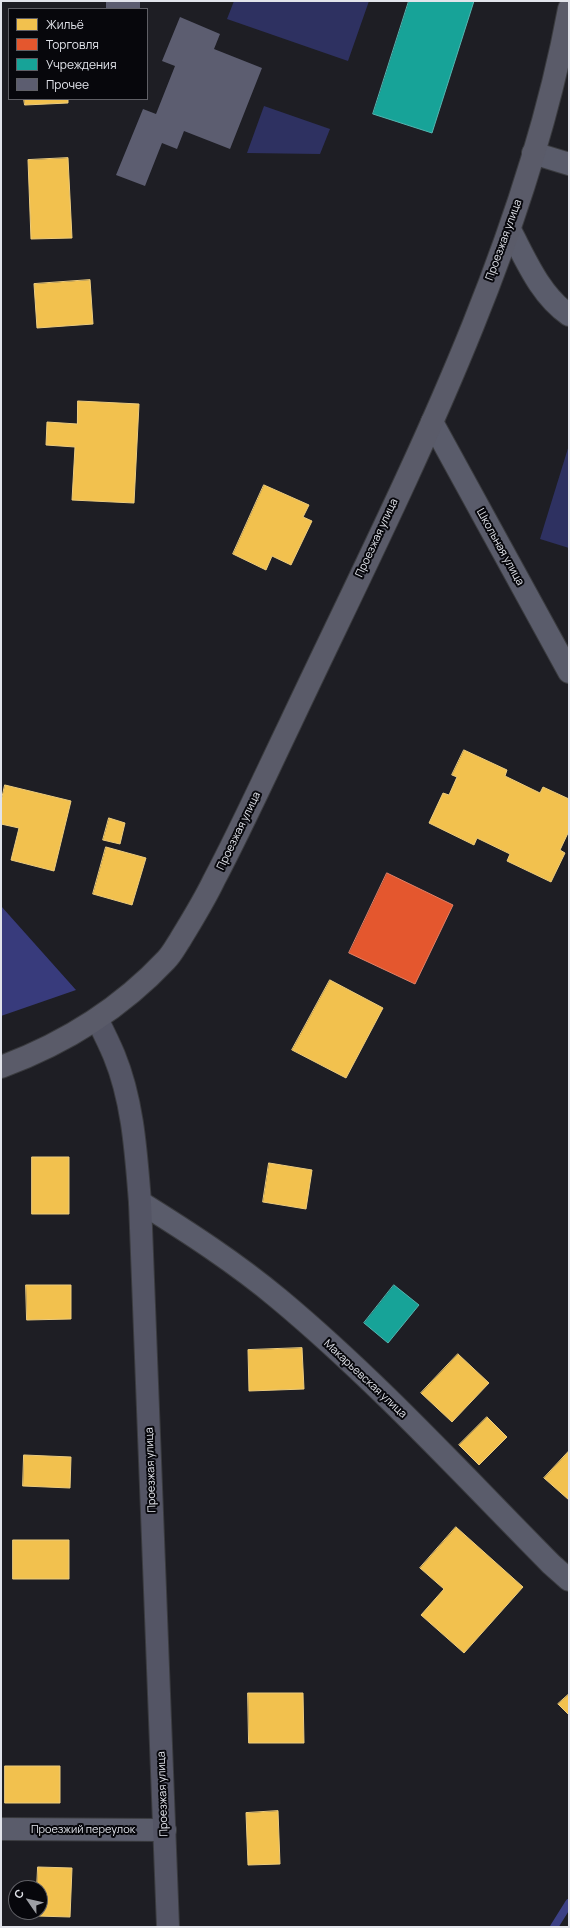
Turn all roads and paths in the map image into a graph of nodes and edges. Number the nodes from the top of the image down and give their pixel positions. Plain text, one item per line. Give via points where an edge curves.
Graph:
1 (569, 9) edge
2 (533, 153) junction
3 (569, 164) edge
4 (510, 230) junction
5 (569, 315) edge
6 (432, 422) junction
7 (569, 672) edge
8 (97, 1019) junction
9 (4, 1066) edge
10 (140, 1202) junction
11 (569, 1580) edge
12 (1, 1829) edge
13 (165, 1830) junction
14 (168, 1927) edge

1 - 2 main road, Проезжая улица via 558,68
2 - 3 street
2 - 4 main road, Проезжая улица
4 - 5 street via 536,280 558,307
4 - 6 main road, Проезжая улица
6 - 7 street, Школьная улица
6 - 8 main road, Проезжая улица via 241,828 200,908 168,958 126,998
8 - 9 main road, Проезжая улица via 62,1039
8 - 10 street, Проезжая улица via 115,1056 125,1089 134,1134
10 - 11 street, Макарьевская улица via 198,1239 279,1299 373,1384
10 - 13 street, Проезжая улица
12 - 13 street, Проезжий переулок
13 - 14 street, Проезжая улица

